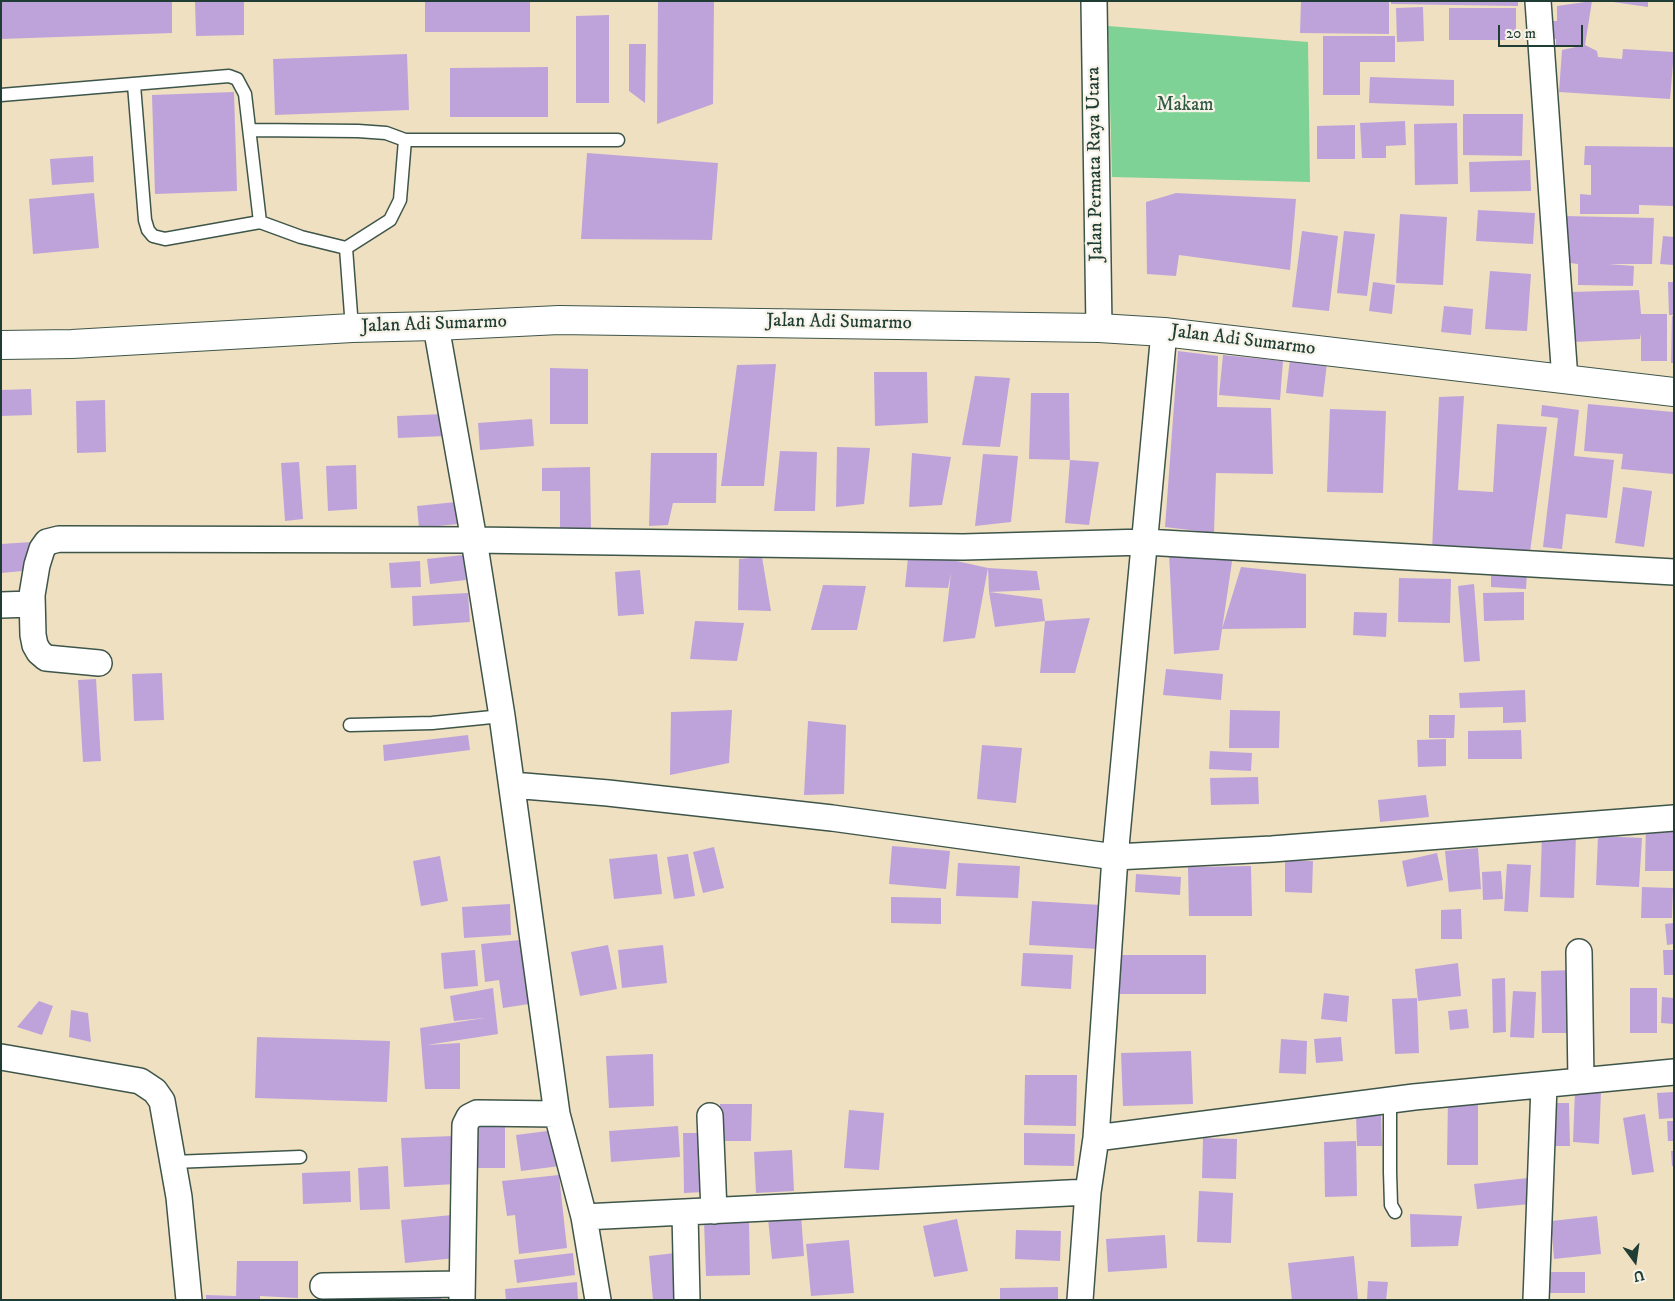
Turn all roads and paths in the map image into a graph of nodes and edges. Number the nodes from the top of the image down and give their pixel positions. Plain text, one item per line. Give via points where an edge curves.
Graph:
1 (1094, 1) edge
2 (1538, 1) edge
3 (134, 85) junction
4 (1, 95) edge
5 (250, 130) junction
6 (405, 140) junction
7 (618, 140) dead end
8 (260, 222) junction
9 (346, 248) junction
10 (350, 317) junction
11 (436, 326) junction
12 (1099, 328) junction
13 (1164, 332) junction
14 (1, 345) edge
15 (1565, 380) junction
16 (1674, 392) edge
17 (474, 540) junction
18 (1145, 542) junction
19 (1674, 572) edge
20 (32, 604) junction
21 (1, 605) edge
22 (99, 663) dead end
23 (502, 716) junction
24 (350, 725) dead end
25 (512, 785) junction
26 (1674, 818) edge
27 (1115, 857) junction
28 (1579, 952) dead end
29 (1, 1058) edge
30 (1674, 1072) edge
31 (1581, 1081) junction
32 (1544, 1084) junction
33 (1390, 1100) junction
34 (557, 1114) junction
35 (710, 1116) dead end
36 (1096, 1138) junction
37 (300, 1157) dead end
38 (173, 1162) junction
39 (1088, 1192) junction
40 (714, 1211) junction
41 (1395, 1212) dead end
42 (685, 1213) junction
43 (584, 1218) junction
44 (323, 1286) dead end
45 (462, 1292) edge
46 (189, 1300) edge
47 (598, 1300) edge
48 (687, 1300) edge
49 (1080, 1300) edge
50 (1536, 1300) edge

1 - 12 street, Jalan Permata Raya Utara
2 - 15 street
3 - 4 lane
3 - 5 lane via 229,76 237,79 245,94
3 - 8 lane via 145,220 153,236 165,239
5 - 6 lane via 358,131 386,133
5 - 8 lane
6 - 7 lane
6 - 9 lane via 400,200 390,220
8 - 9 lane
9 - 10 lane
10 - 11 main road, Jalan Adi Sumarmo
10 - 14 main road, Jalan Adi Sumarmo via 72,344
11 - 12 main road, Jalan Adi Sumarmo via 559,320
11 - 17 street
12 - 13 main road, Jalan Adi Sumarmo
13 - 15 main road, Jalan Adi Sumarmo
13 - 18 street
15 - 16 main road, Jalan Adi Sumarmo
17 - 18 street via 963,547
17 - 20 street via 59,539 47,542 42,549
17 - 23 street
18 - 19 street
18 - 27 street
20 - 21 street
20 - 22 street via 33,635 39,652 46,658 62,661
23 - 24 lane via 432,723
23 - 25 street
25 - 27 street via 832,818
25 - 34 street
26 - 27 street via 1272,849
27 - 36 street
28 - 31 street
29 - 38 street via 140,1081 155,1091 162,1101
30 - 31 street
31 - 32 street
32 - 33 street
32 - 50 street
33 - 36 street
33 - 41 lane via 1390,1172
34 - 43 street
34 - 45 street via 477,1113 469,1117 465,1125
35 - 40 street
36 - 39 street
37 - 38 lane
38 - 46 street
39 - 40 street
39 - 49 street
40 - 42 street
42 - 43 street
42 - 48 street
43 - 47 street
44 - 45 street

